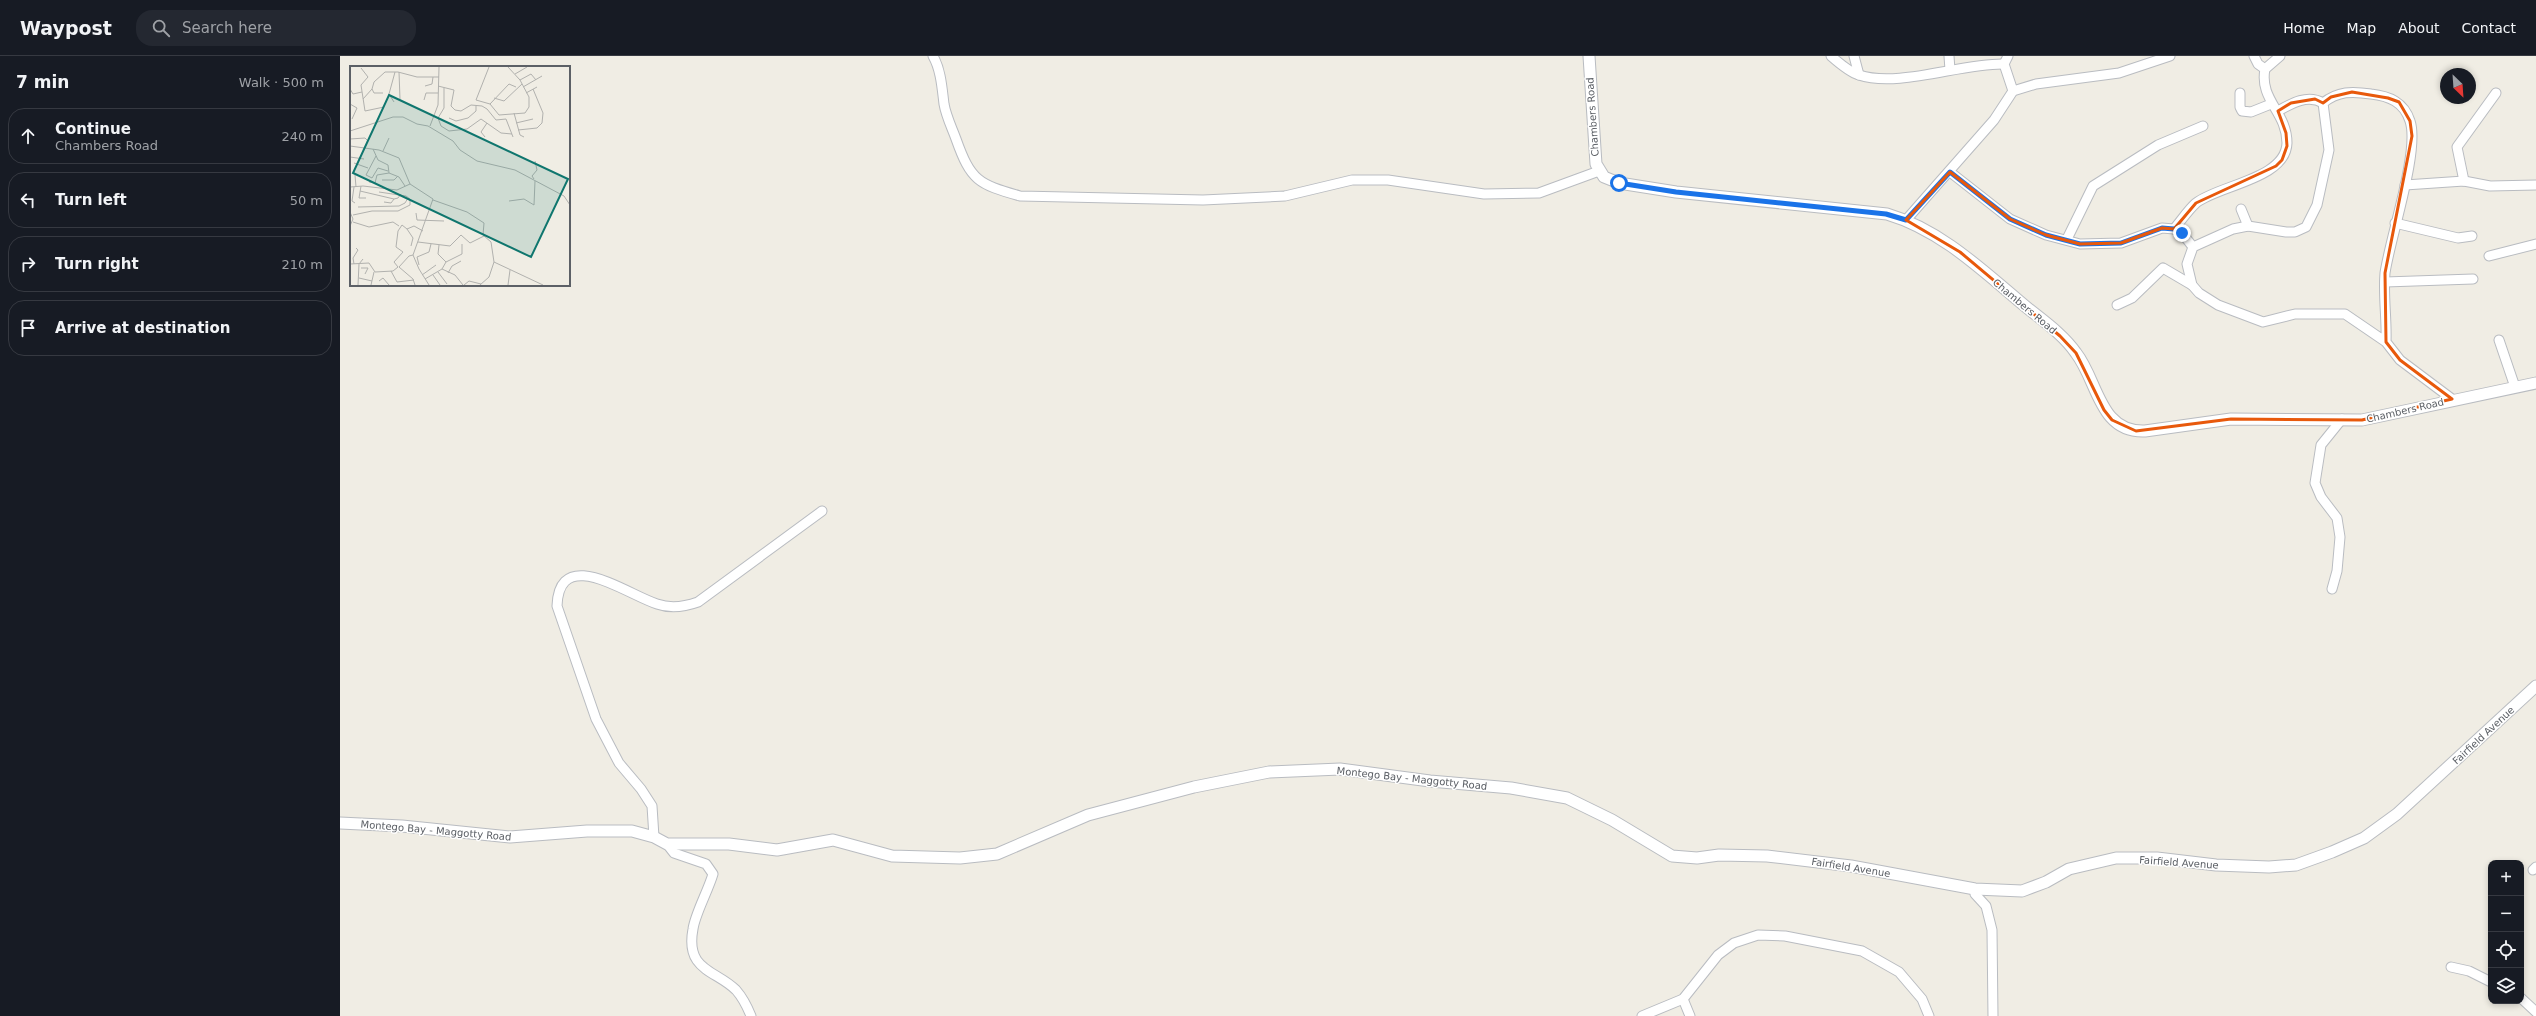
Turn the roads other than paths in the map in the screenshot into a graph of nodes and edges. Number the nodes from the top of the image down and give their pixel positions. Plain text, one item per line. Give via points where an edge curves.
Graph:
1 (933, 56) edge
2 (1588, 56) edge
3 (1831, 56) edge
4 (1854, 56) edge
5 (1949, 56) edge
6 (2170, 56) edge
7 (2254, 56) edge
8 (2280, 56) edge
9 (2006, 60) edge
10 (2265, 69) junction
11 (1950, 70) junction
12 (1859, 75) junction
13 (2013, 91) junction
14 (2240, 93) dead end
15 (2496, 93) dead end
16 (2323, 103) junction
17 (2271, 104) junction
18 (2278, 111) junction
19 (2203, 126) dead end
20 (1599, 171) junction
21 (1950, 172) junction
22 (2464, 181) junction
23 (2405, 184) junction
24 (2536, 185) edge
25 (2241, 209) dead end
26 (1906, 220) junction
27 (2395, 223) junction
28 (2248, 226) junction
29 (2174, 229) junction
30 (2472, 236) dead end
31 (2067, 239) junction
32 (2536, 244) edge
33 (2193, 247) junction
34 (2490, 256) dead end
35 (2473, 279) dead end
36 (2385, 282) junction
37 (2192, 285) junction
38 (2116, 305) dead end
39 (2499, 340) dead end
40 (2386, 342) junction
41 (2536, 383) edge
42 (2515, 387) junction
43 (2452, 399) junction
44 (2342, 419) junction
45 (822, 511) dead end
46 (2332, 588) dead end
47 (2536, 686) edge
48 (340, 823) edge
49 (654, 837) junction
50 (667, 844) junction
51 (1672, 856) joint
52 (1975, 889) junction
53 (2451, 967) dead end
54 (2488, 980) edge
55 (1683, 999) junction
56 (2524, 1001) edge
57 (2536, 1012) edge
58 (752, 1016) edge
59 (1642, 1016) edge
60 (1690, 1016) edge
61 (1929, 1016) edge
62 (1993, 1016) edge

1 - 20 street via 945,106 965,165 972,176 992,188 1020,196 1203,200 1285,196 1352,180 1388,180 1484,194 1539,193
2 - 20 street, Chambers Road via 1595,156
3 - 12 street
4 - 12 street
5 - 11 street
6 - 13 street via 2119,73 2036,84
7 - 10 street via 2258,64
8 - 10 street
9 - 11 street
9 - 13 street
10 - 17 street via 2264,82
11 - 12 street via 1891,78
13 - 21 street via 1994,120
14 - 17 street via 2242,110 2251,112
15 - 22 street via 2457,147
16 - 18 street via 2315,99 2304,100 2291,103
16 - 23 street via 2331,96 2352,92 2381,96 2399,102 2410,121 2412,136
16 - 28 street via 2329,150 2317,205 2311,219 2306,227 2295,232
17 - 18 street
18 - 29 street via 2286,133 2287,146 2282,160 2264,173 2196,204
19 - 31 street via 2158,145 2093,186
20 - 26 street, Chambers Road via 1604,177 1619,183 1676,192 1886,214
21 - 26 street
21 - 31 street via 2010,219 2046,235
22 - 23 street
22 - 24 street via 2490,186
23 - 27 street
25 - 28 street
26 - 44 street, Chambers Road via 1960,252 2060,336 2076,353 2104,410 2112,420 2123,427 2136,431 2224,420
27 - 30 street via 2458,238
27 - 36 street
28 - 33 street via 2233,229
29 - 31 street via 2162,228 2121,243 2080,244
29 - 33 street via 2182,233
32 - 34 street
33 - 37 street via 2188,264
35 - 36 street
36 - 40 street
37 - 38 street via 2163,268 2132,298
37 - 40 street via 2199,293 2218,305 2263,322 2295,314 2345,314
39 - 42 street
40 - 43 street via 2400,360
41 - 42 street, Chambers Road
42 - 43 street, Chambers Road
43 - 44 street, Chambers Road via 2362,420
44 - 46 street via 2321,445 2315,483 2321,497 2337,518 2340,544 2338,571
45 - 49 street via 698,602 685,607 656,604 598,578 570,578 560,588 557,606 596,718 619,763 652,806
47 - 52 street, Fairfield Avenue via 2397,814 2364,838 2296,865 2216,865 2157,858 2116,858 2070,869 2022,891
48 - 49 street, Montego Bay - Maggotty Road via 402,826 510,837 587,831 632,831
49 - 50 street, Montego Bay - Maggotty Road
50 - 51 street, Montego Bay - Maggotty Road via 730,844 777,850 833,840 892,856 960,858 997,854 1088,816 1194,787 1269,772 1340,769 1511,788 1567,798 1612,820
50 - 58 street via 674,853 706,864 713,874 693,928 694,954 710,974 735,988
51 - 52 street, Fairfield Avenue via 1767,856 1851,866
52 - 62 street via 1975,894 1986,906 1992,930
53 - 54 street via 2469,971
55 - 59 street
55 - 60 street
55 - 61 street via 1718,955 1734,944 1758,935 1785,936 1862,951 1899,972 1922,999
56 - 57 street

